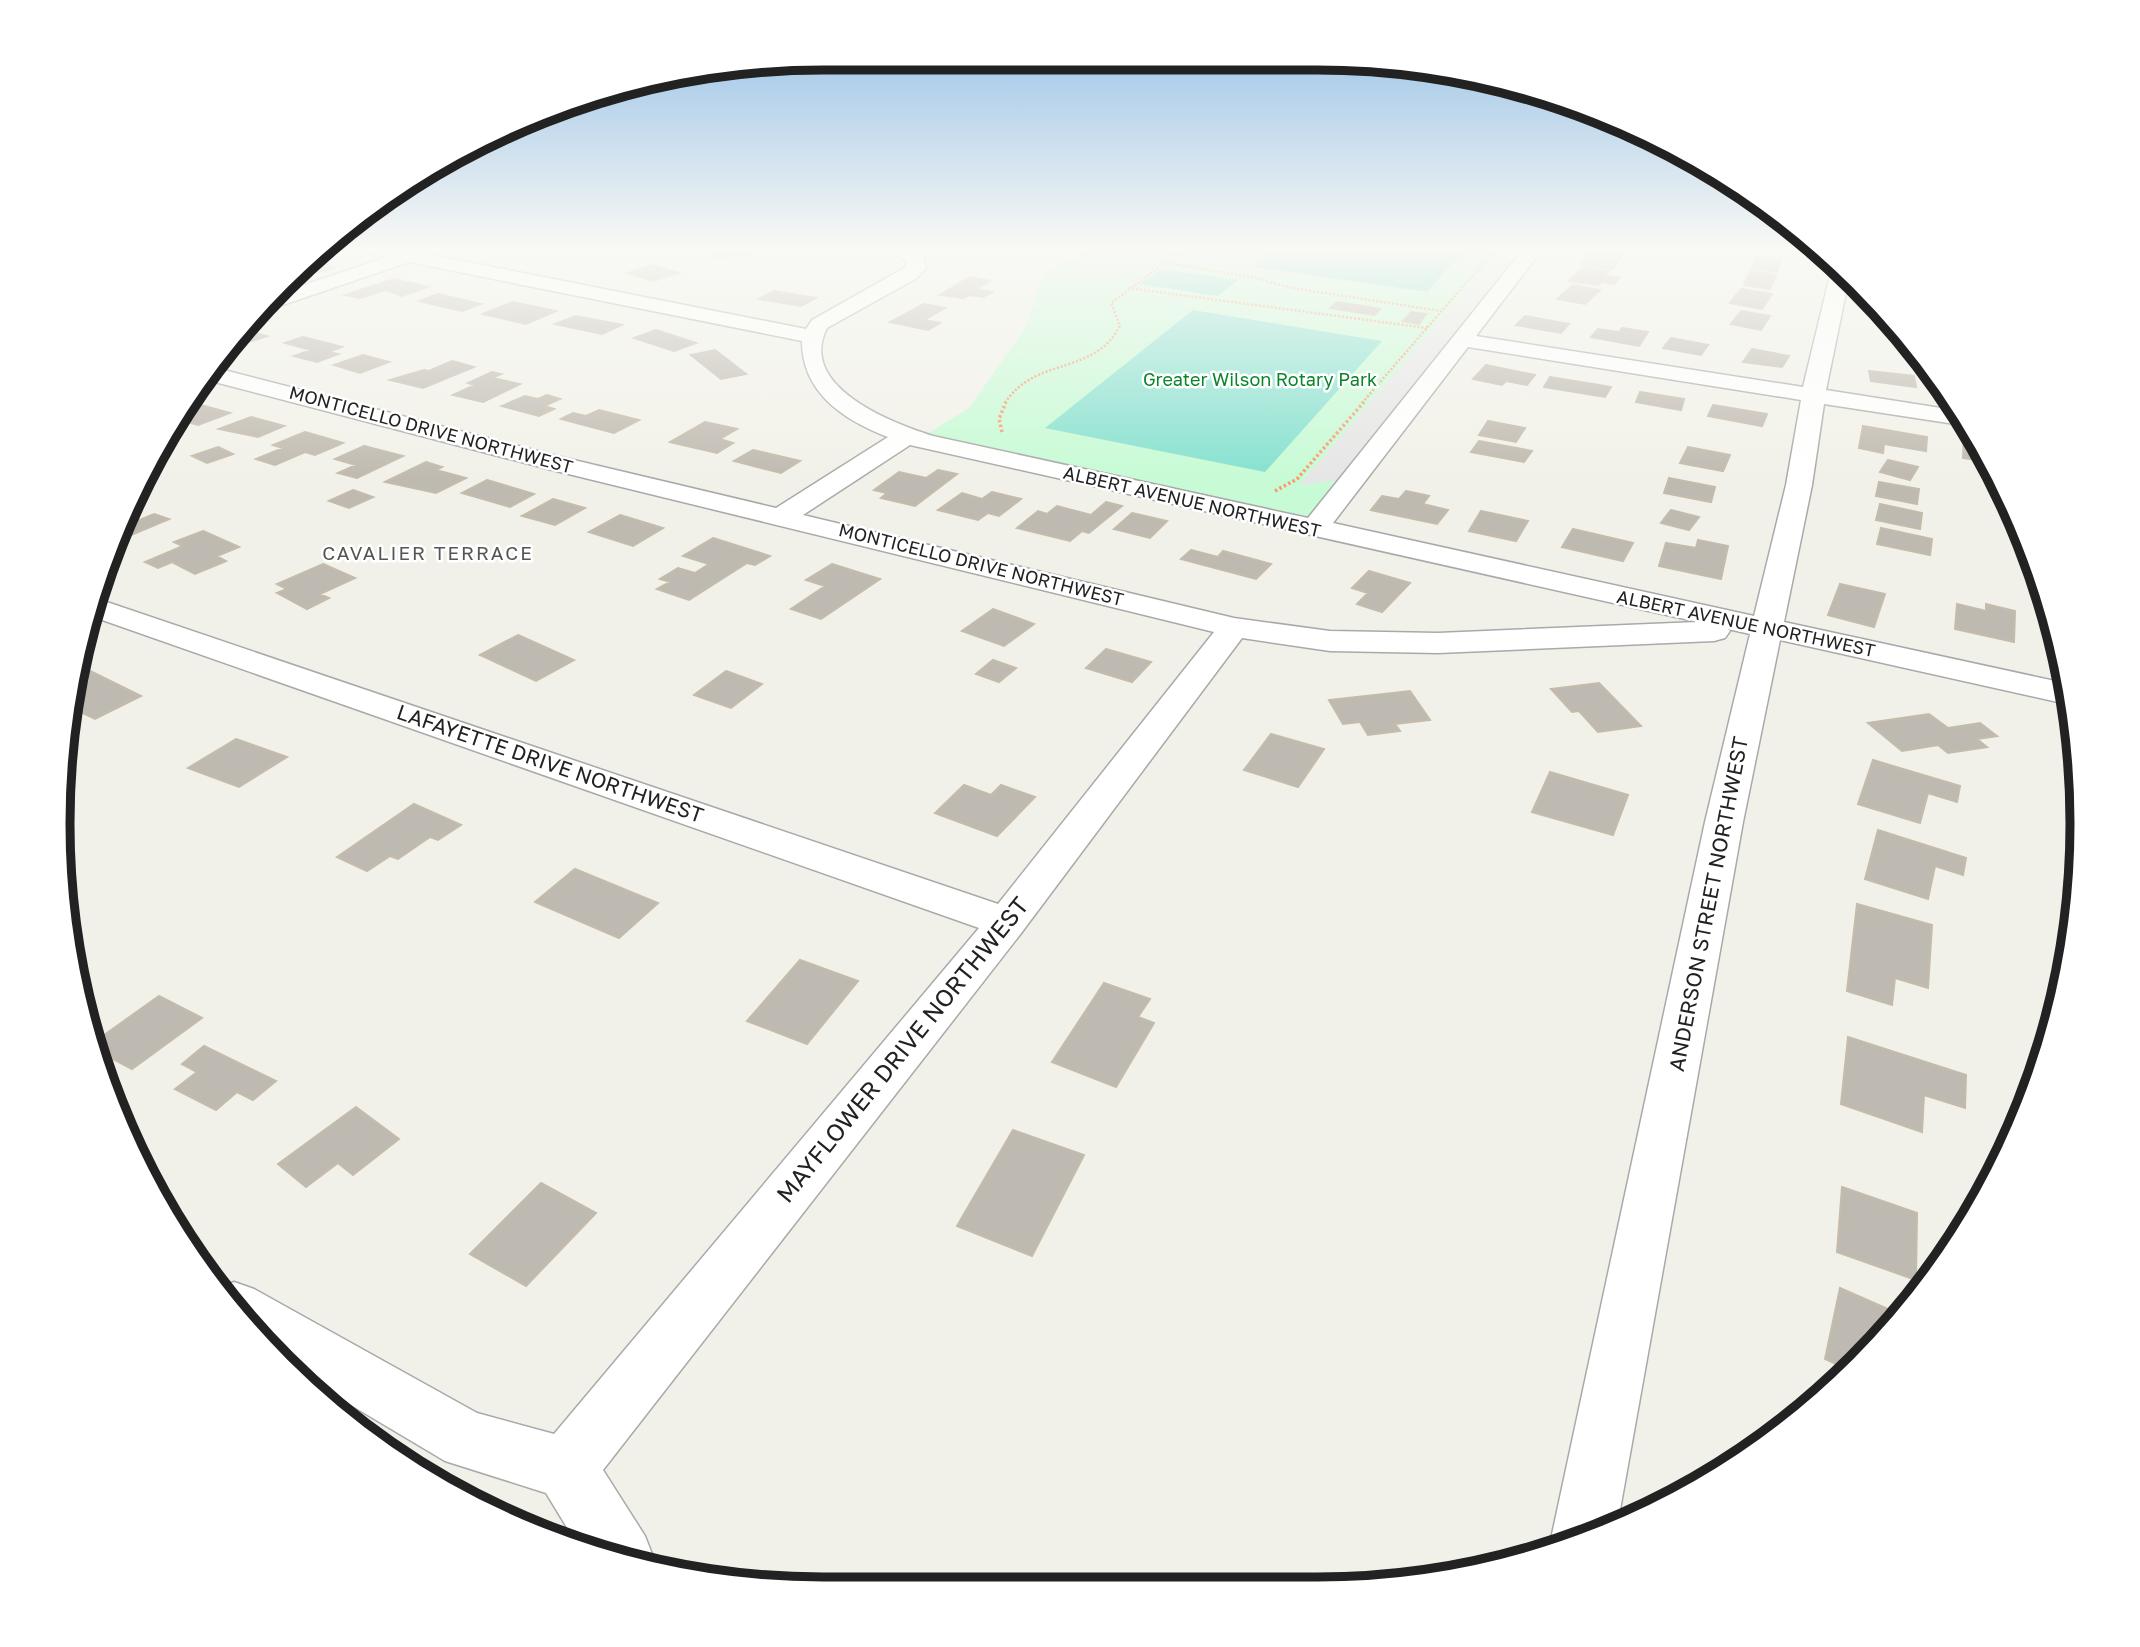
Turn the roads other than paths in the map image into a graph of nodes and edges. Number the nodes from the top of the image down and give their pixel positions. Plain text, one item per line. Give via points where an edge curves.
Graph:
1 (747, 324) edge
2 (819, 324) edge
3 (1475, 324) edge
4 (1828, 324) edge
5 (813, 337) junction
6 (1462, 340) junction
7 (218, 376) edge
8 (1814, 396) junction
9 (1950, 417) edge
10 (906, 436) junction
11 (781, 517) junction
12 (1314, 529) junction
13 (102, 609) edge
14 (1234, 627) junction
15 (1766, 629) junction
16 (2059, 693) edge
17 (1007, 922) junction
18 (257, 1320) edge
19 (566, 1468) junction
20 (1585, 1527) edge
21 (615, 1547) edge

1 - 5 street
2 - 5 street
3 - 6 street
4 - 8 street, ANDERSON STREET NORTHWEST
5 - 10 street, ALBERT AVENUE NORTHWEST via 813,359 831,392 858,412
6 - 8 street
6 - 12 street
7 - 11 street, MONTICELLO DRIVE NORTHWEST
8 - 9 street
8 - 15 street, ANDERSON STREET NORTHWEST
10 - 11 street
10 - 12 street, ALBERT AVENUE NORTHWEST
11 - 14 street, MONTICELLO DRIVE NORTHWEST
12 - 15 street, ALBERT AVENUE NORTHWEST
13 - 17 street, LAFAYETTE DRIVE NORTHWEST
14 - 15 street, MONTICELLO DRIVE NORTHWEST via 1330,641 1438,643
14 - 17 street, MAYFLOWER DRIVE NORTHWEST
15 - 16 street, ALBERT AVENUE NORTHWEST
15 - 20 street, ANDERSON STREET NORTHWEST
17 - 19 street, MAYFLOWER DRIVE NORTHWEST
18 - 19 street via 466,1440
19 - 21 street

